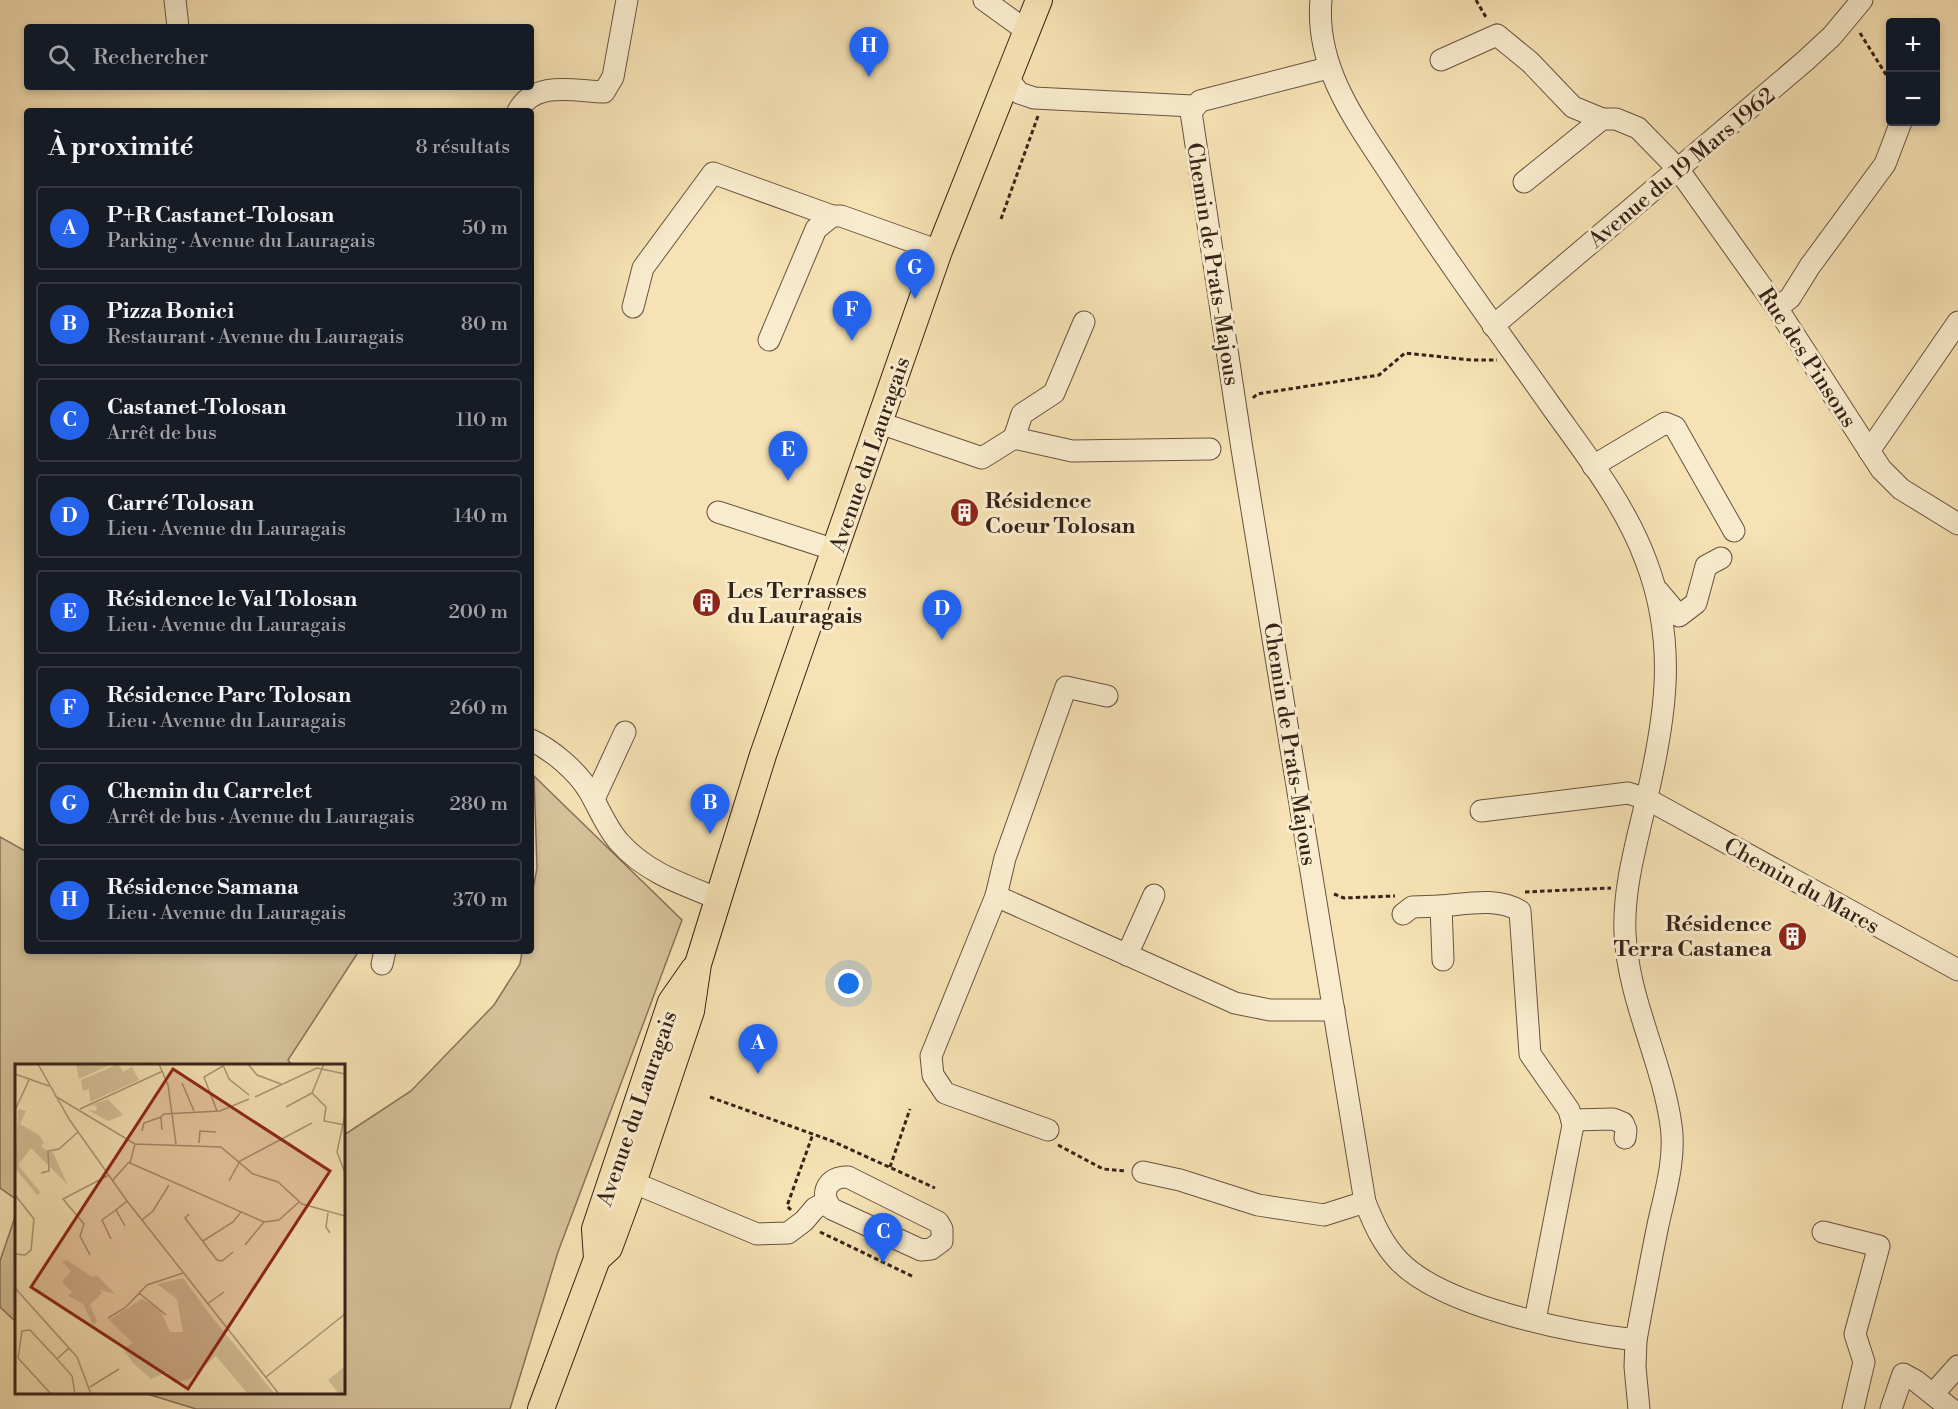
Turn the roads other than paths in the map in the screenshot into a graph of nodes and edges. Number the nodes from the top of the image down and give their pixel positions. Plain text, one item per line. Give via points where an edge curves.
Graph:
1 (175, 0) edge
2 (627, 0) edge
3 (984, 0) edge
4 (1039, 0) edge
5 (1321, 0) edge
6 (1862, 0) edge
7 (178, 24) edge
8 (1027, 31) junction
9 (1441, 60) dead end
10 (1328, 68) junction
11 (1007, 77) junction
12 (1194, 106) junction
13 (520, 108) edge
14 (1602, 119) junction
15 (1899, 126) edge
16 (1678, 169) junction
17 (1524, 182) dead end
18 (832, 216) junction
19 (939, 251) junction
20 (633, 307) dead end
21 (1777, 308) junction
22 (1084, 322) dead end
23 (1958, 322) edge
24 (1493, 326) junction
25 (769, 340) dead end
26 (879, 423) junction
27 (1014, 438) junction
28 (1210, 449) dead end
29 (1869, 451) junction
30 (1593, 466) junction
31 (718, 512) dead end
32 (1958, 524) edge
33 (1734, 531) dead end
34 (835, 550) junction
35 (1721, 558) dead end
36 (1654, 586) junction
37 (1107, 696) dead end
38 (625, 732) dead end
39 (534, 741) edge
40 (594, 799) junction
41 (1647, 799) junction
42 (1481, 811) dead end
43 (1154, 895) dead end
44 (996, 896) junction
45 (719, 898) junction
46 (1441, 906) junction
47 (1403, 914) dead end
48 (1127, 955) junction
49 (1443, 960) dead end
50 (1958, 970) edge
51 (1334, 1010) junction
52 (1572, 1120) junction
53 (1048, 1130) road end
54 (1625, 1138) dead end
55 (1143, 1172) road end
56 (624, 1179) junction
57 (827, 1202) junction
58 (1365, 1202) junction
59 (1823, 1232) dead end
60 (1535, 1320) junction
61 (1636, 1340) junction
62 (1958, 1366) edge
63 (1933, 1394) junction
64 (541, 1409) edge
65 (1639, 1409) edge
66 (1853, 1409) edge
67 (1891, 1409) edge
68 (1951, 1409) edge

1 - 7 street
2 - 13 street via 613,77 604,92 544,89 524,100
3 - 8 street
4 - 8 main road, Avenue du Lauragais
5 - 10 street via 1319,24
6 - 16 street, Avenue du 19 Mars 1962 via 1805,61
8 - 11 main road, Avenue du Lauragais
9 - 14 street, Rue des Pinsons via 1497,35 1530,62 1573,107
10 - 12 street via 1200,101
10 - 24 street via 1348,109
11 - 12 street via 1019,93 1034,98
11 - 19 main road, Avenue du Lauragais
12 - 51 street, Chemin de Prats-Majous via 1191,112 1240,438
14 - 16 street, Rue des Pinsons via 1616,119 1638,128
14 - 17 street
15 - 21 street via 1884,164 1790,298
16 - 21 street, Rue des Pinsons
16 - 24 street, Avenue du 19 Mars 1962
18 - 19 street
18 - 20 street via 712,173 643,268
18 - 25 street via 816,229
19 - 26 main road, Avenue du Lauragais
21 - 29 street, Rue des Pinsons
22 - 27 street via 1054,393 1022,414
23 - 29 street
24 - 30 street
26 - 27 street via 982,458
26 - 34 main road, Avenue du Lauragais
27 - 28 street via 1072,451
29 - 32 street, Rue des Pinsons via 1901,489
30 - 33 street via 1665,423 1675,427
30 - 36 street via 1636,536
31 - 34 street
34 - 45 main road, Avenue du Lauragais via 763,755
35 - 36 street via 1706,566 1696,603 1678,616
36 - 41 street via 1667,664 1664,720
37 - 44 street via 1066,687 1005,858
38 - 40 street
39 - 40 street via 574,772
40 - 45 street via 617,840 637,860 670,879
41 - 42 street, Chemin du Mares via 1628,793
41 - 50 street, Chemin du Mares
41 - 61 street via 1634,849 1625,933 1633,985 1672,1127 1670,1168
43 - 48 street
44 - 48 street
44 - 53 street via 931,1056 933,1075 945,1093
45 - 56 main road, Avenue du Lauragais via 698,964 691,1011
46 - 47 street via 1412,907
46 - 49 street
46 - 52 street via 1486,903 1509,905 1520,911 1530,1054
48 - 51 street via 1234,1003 1270,1011
51 - 58 street, Chemin de Prats-Majous
52 - 54 street via 1613,1119 1623,1123
52 - 60 street via 1572,1140
55 - 58 street via 1258,1205 1324,1215
56 - 57 street via 757,1234 788,1233
56 - 64 main road, Avenue du Lauragais via 609,1248 597,1259
57 - 57 street via 832,1209 921,1250 931,1249 942,1241 938,1222 848,1177 828,1184
58 - 60 street, Chemin de Prats-Majous via 1378,1235 1400,1262 1437,1290
59 - 66 street via 1879,1246 1855,1334 1864,1362
60 - 61 street, Chemin de Prats-Majous
61 - 65 street
62 - 63 street
63 - 67 street via 1903,1374
63 - 68 street

